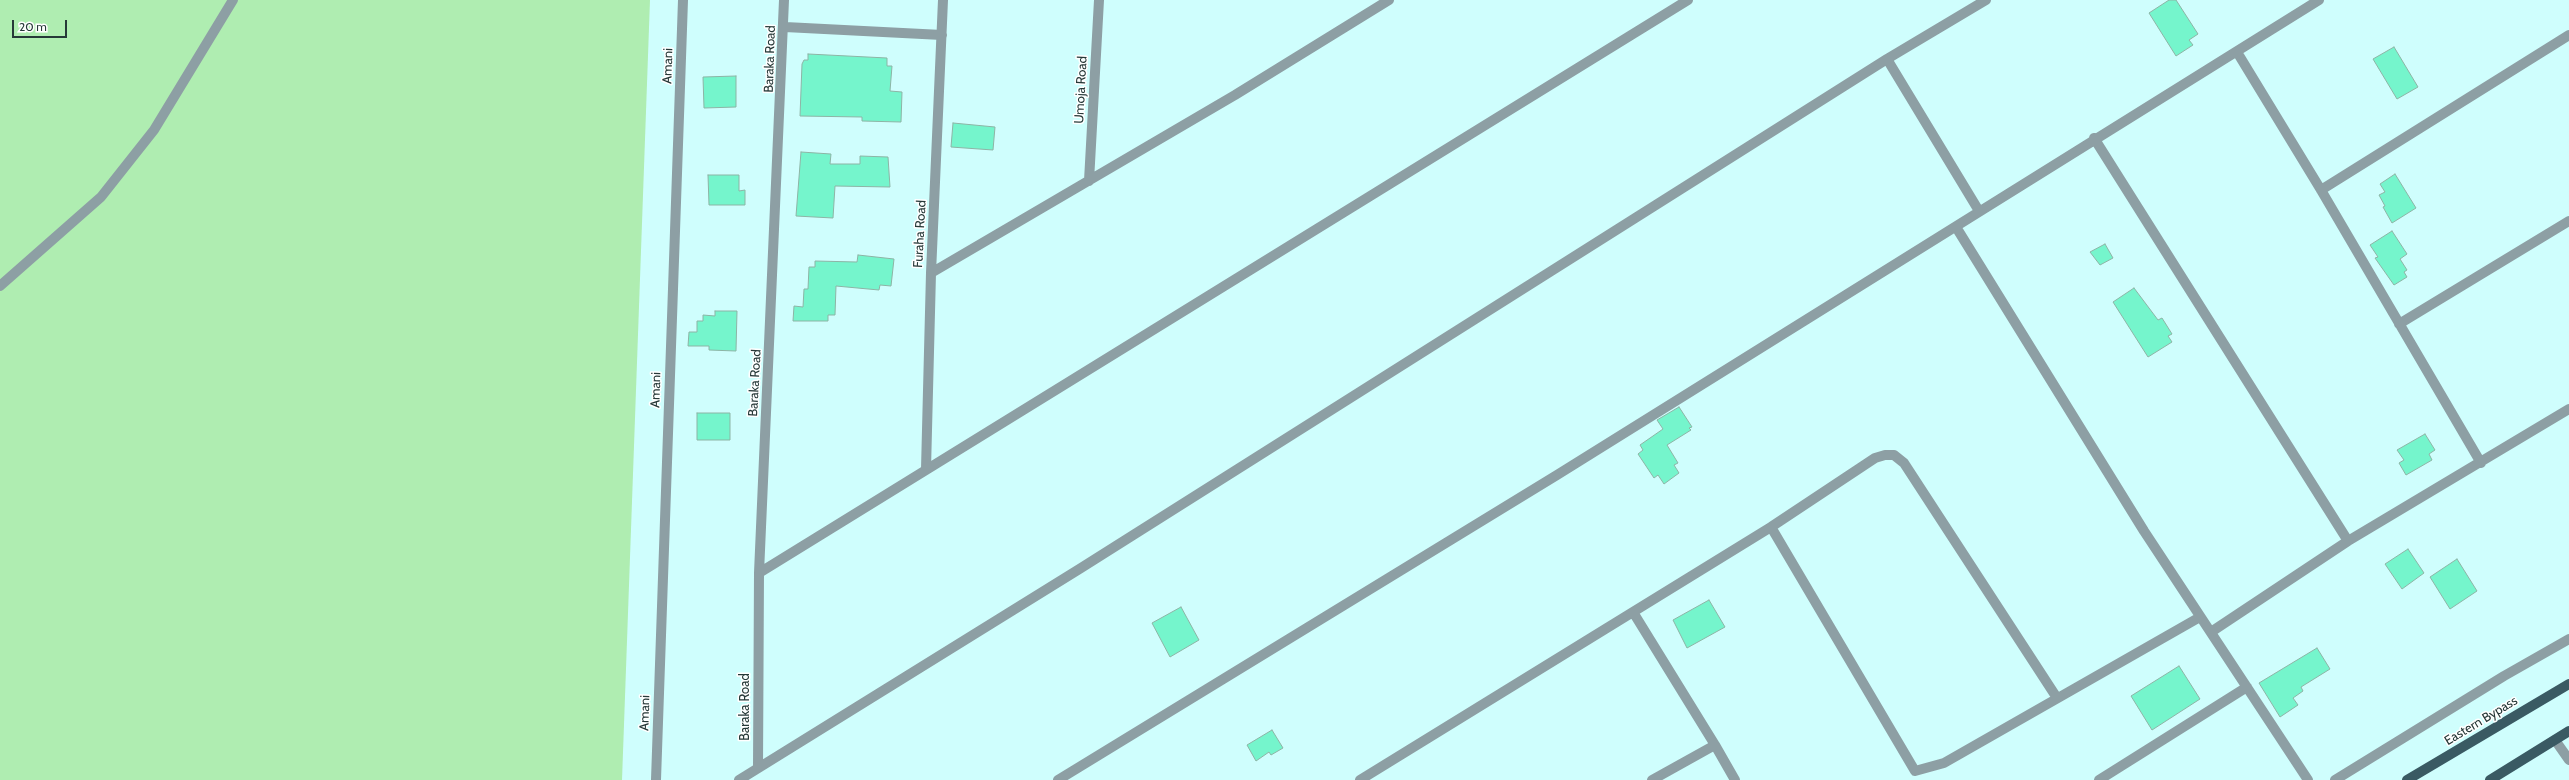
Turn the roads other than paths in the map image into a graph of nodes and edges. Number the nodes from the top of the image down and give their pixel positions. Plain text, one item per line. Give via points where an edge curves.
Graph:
1 (233, 0) edge
2 (684, 0) edge
3 (784, 0) edge
4 (943, 0) edge
5 (1099, 0) edge
6 (1389, 0) edge
7 (1688, 0) edge
8 (1986, 0) edge
9 (2319, 0) edge
10 (785, 27) junction
11 (942, 35) junction
12 (2569, 35) edge
13 (2237, 52) junction
14 (1887, 59) junction
15 (2094, 138) junction
16 (1089, 181) junction
17 (2321, 190) junction
18 (1979, 211) junction
19 (2569, 221) edge
20 (1956, 227) junction
21 (931, 273) junction
22 (0, 286) edge
23 (2399, 324) junction
24 (2569, 408) edge
25 (2481, 463) junction
26 (926, 470) junction
27 (1771, 527) junction
28 (2348, 541) junction
29 (759, 573) junction
30 (1633, 612) junction
31 (2200, 617) junction
32 (2211, 632) junction
33 (2569, 639) edge
34 (2569, 684) edge
35 (2247, 687) junction
36 (2057, 698) junction
37 (2569, 732) edge
38 (2555, 740) junction
39 (1715, 745) junction
40 (2569, 760) edge
41 (758, 767) junction
42 (656, 780) edge
43 (739, 780) edge
44 (1058, 780) edge
45 (1360, 780) edge
46 (1652, 780) edge
47 (1735, 780) edge
48 (2099, 780) edge
49 (2308, 780) edge
50 (2335, 780) edge
51 (2407, 780) edge
52 (2490, 780) edge

1 - 22 street via 154,130 101,196
2 - 42 street, Amani
3 - 10 street, Baraka Road
4 - 11 street, Furaha Road
5 - 16 street, Umoja Road
6 - 16 street
7 - 26 street
8 - 14 street
9 - 13 street
10 - 11 street
10 - 29 street, Baraka Road
11 - 21 street, Furaha Road
12 - 17 street
13 - 15 street
13 - 17 street
14 - 18 street
14 - 41 street via 1088,563
15 - 18 street
15 - 28 street
16 - 21 street
17 - 23 street
18 - 20 street
19 - 23 street
20 - 31 street via 2075,422
20 - 44 street
21 - 26 street, Furaha Road
23 - 25 street
24 - 25 street
25 - 28 street
26 - 29 street
27 - 30 street
27 - 36 street via 1875,458 1885,455 1899,458
27 - 36 street via 1915,771 1944,763
28 - 32 street
29 - 41 street, Baraka Road
30 - 39 street
30 - 45 street
31 - 32 street
31 - 36 street
32 - 35 street
33 - 50 street
34 - 51 main road, Eastern Bypass
35 - 48 street
35 - 49 street
37 - 38 main road
38 - 40 street
38 - 52 main road
39 - 46 street
39 - 47 street
41 - 43 street

